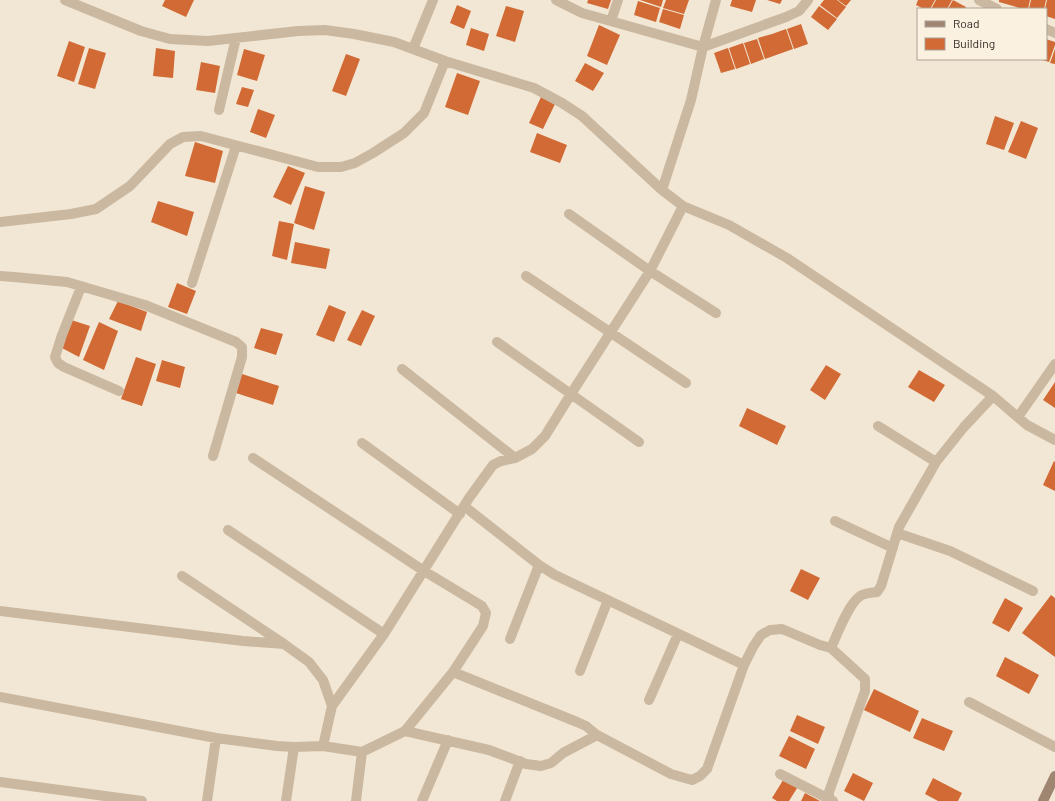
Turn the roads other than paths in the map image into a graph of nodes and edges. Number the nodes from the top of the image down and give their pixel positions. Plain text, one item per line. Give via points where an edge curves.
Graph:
1 (65, 0) edge
2 (433, 0) edge
3 (556, 0) edge
4 (618, 0) edge
5 (716, 0) edge
6 (808, 0) edge
7 (979, 0) edge
8 (86, 4) edge
9 (995, 8) edge
10 (611, 21) junction
11 (236, 38) junction
12 (703, 47) junction
13 (413, 49) junction
14 (445, 61) junction
15 (219, 110) dead end
16 (236, 146) junction
17 (662, 190) junction
18 (683, 206) junction
19 (569, 214) dead end
20 (0, 222) edge
21 (650, 271) junction
22 (0, 276) edge
23 (526, 276) dead end
24 (192, 283) dead end
25 (81, 287) junction
26 (716, 313) dead end
27 (610, 333) junction
28 (496, 342) dead end
29 (1055, 364) edge
30 (402, 369) dead end
31 (686, 383) dead end
32 (120, 391) dead end
33 (571, 394) junction
34 (993, 396) junction
35 (1018, 417) junction
36 (878, 426) dead end
37 (1055, 440) edge
38 (639, 442) dead end
39 (362, 443) dead end
40 (213, 456) dead end
41 (253, 458) dead end
42 (515, 458) junction
43 (936, 462) junction
44 (462, 510) junction
45 (835, 521) dead end
46 (228, 530) dead end
47 (897, 533) junction
48 (893, 548) junction
49 (539, 565) junction
50 (424, 571) junction
51 (182, 576) dead end
52 (1033, 591) dead end
53 (608, 600) junction
54 (0, 611) edge
55 (384, 634) junction
56 (678, 634) junction
57 (510, 639) dead end
58 (284, 644) junction
59 (832, 648) junction
60 (744, 665) junction
61 (580, 671) dead end
62 (453, 672) junction
63 (0, 697) edge
64 (649, 700) dead end
65 (970, 702) dead end
66 (332, 706) junction
67 (405, 731) junction
68 (597, 735) junction
69 (216, 738) junction
70 (448, 740) junction
71 (323, 746) junction
72 (294, 747) junction
73 (1055, 747) edge
74 (362, 752) junction
75 (520, 761) junction
76 (780, 774) dead end
77 (1055, 776) edge
78 (0, 782) edge
79 (830, 800) edge
80 (142, 801) edge
81 (207, 801) edge
82 (286, 801) edge
83 (356, 801) edge
84 (422, 801) edge
85 (505, 801) edge
86 (1043, 801) edge

1 - 8 street
2 - 13 street
3 - 10 street via 582,13
4 - 10 street
5 - 12 street
6 - 12 street via 799,11 786,17
7 - 9 street
8 - 11 street via 141,31 170,39 208,41
10 - 12 street
11 - 13 street via 324,30 394,42
11 - 15 street
12 - 17 street via 691,100
13 - 14 street
14 - 16 street via 424,113 404,133 354,163 341,167 318,167
14 - 17 street via 534,88 562,103 582,116
16 - 20 street via 200,136 183,137 170,144 130,186 96,209
16 - 24 street
17 - 18 street
18 - 21 street
18 - 34 street via 729,225 787,258
19 - 21 street
21 - 26 street
21 - 27 street
22 - 25 street via 67,282
23 - 27 street
25 - 32 street via 55,357 64,367
25 - 40 street via 145,305 236,342 242,347 242,357
27 - 31 street
27 - 33 street
28 - 33 street
29 - 35 street
30 - 42 street
33 - 38 street
33 - 42 street via 545,436 532,449
34 - 35 street
34 - 43 street
35 - 37 street via 1027,425
36 - 43 street
39 - 44 street
41 - 50 street
42 - 44 street via 493,465
43 - 47 street
44 - 49 street
44 - 50 street
45 - 48 street
46 - 55 street
47 - 48 street
47 - 52 street via 950,551
48 - 59 street via 882,586 877,592 858,597 845,617
49 - 53 street
49 - 57 street
50 - 55 street
50 - 62 street via 482,606 486,613 483,626
51 - 58 street
53 - 56 street
53 - 61 street
54 - 58 street
55 - 66 street
56 - 60 street
56 - 64 street
58 - 66 street via 309,662 323,680
59 - 60 street via 782,629 770,630 761,636
59 - 79 street via 866,679 865,691 829,792
60 - 68 street via 707,769 696,779 685,779 671,774
62 - 67 street
62 - 68 street via 577,722
63 - 69 street
65 - 73 street
66 - 71 street
67 - 70 street
67 - 74 street
68 - 75 street via 563,753 551,763 537,766
69 - 72 street
69 - 81 street
70 - 75 street
70 - 84 street
71 - 72 street
71 - 74 street
72 - 82 street
74 - 83 street
75 - 85 street
76 - 79 street
77 - 86 main road
78 - 80 street

